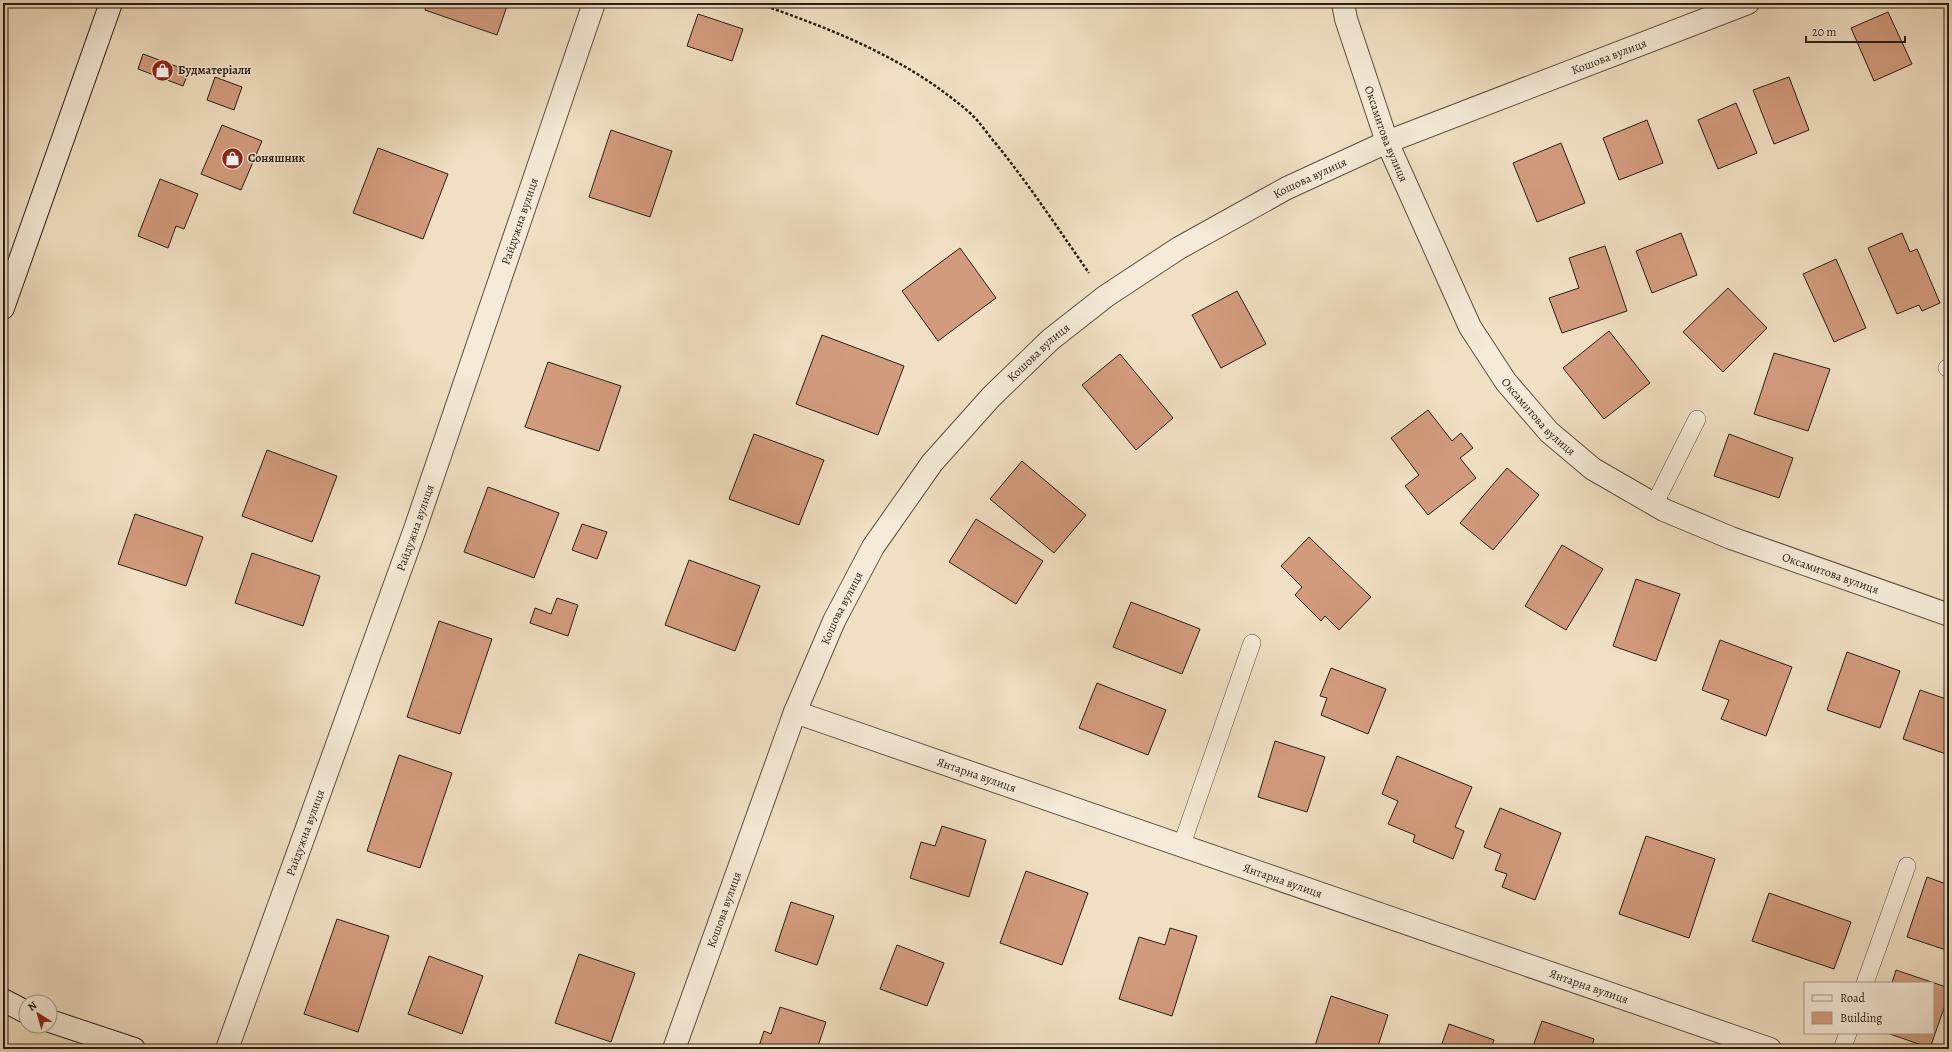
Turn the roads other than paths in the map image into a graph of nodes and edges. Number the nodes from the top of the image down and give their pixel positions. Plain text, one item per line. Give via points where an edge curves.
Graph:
1 (594, 3) edge
2 (1343, 3) edge
3 (1748, 3) edge
4 (108, 4) edge
5 (1387, 142) junction
6 (3, 308) edge
7 (1698, 419) dead end
8 (1654, 505) junction
9 (1949, 615) edge
10 (1252, 643) dead end
11 (795, 712) junction
12 (1181, 847) junction
13 (1907, 866) dead end
14 (1865, 982) edge
15 (3, 1000) edge
16 (18, 1008) edge
17 (58, 1023) edge
18 (1848, 1034) edge
19 (134, 1049) edge
20 (227, 1049) edge
21 (674, 1049) edge
22 (1770, 1049) edge
23 (1842, 1049) edge

1 - 20 street, Райдужна вулиця via 414,529
2 - 5 street, Оксамитова вулиця
3 - 5 street, Кошова вулиця
4 - 6 street
5 - 8 street, Оксамитова вулиця via 1470,327 1506,382 1549,432 1593,469
5 - 11 street, Кошова вулиця via 1280,191 1179,248 1106,296 1050,340 991,398 932,463 873,547 834,621
7 - 8 lane
8 - 9 street, Оксамитова вулиця via 1731,538
10 - 12 lane
11 - 12 street, Янтарна вулиця
11 - 21 street, Кошова вулиця
12 - 22 street, Янтарна вулиця
13 - 14 lane
15 - 16 street
17 - 19 street
18 - 23 lane

